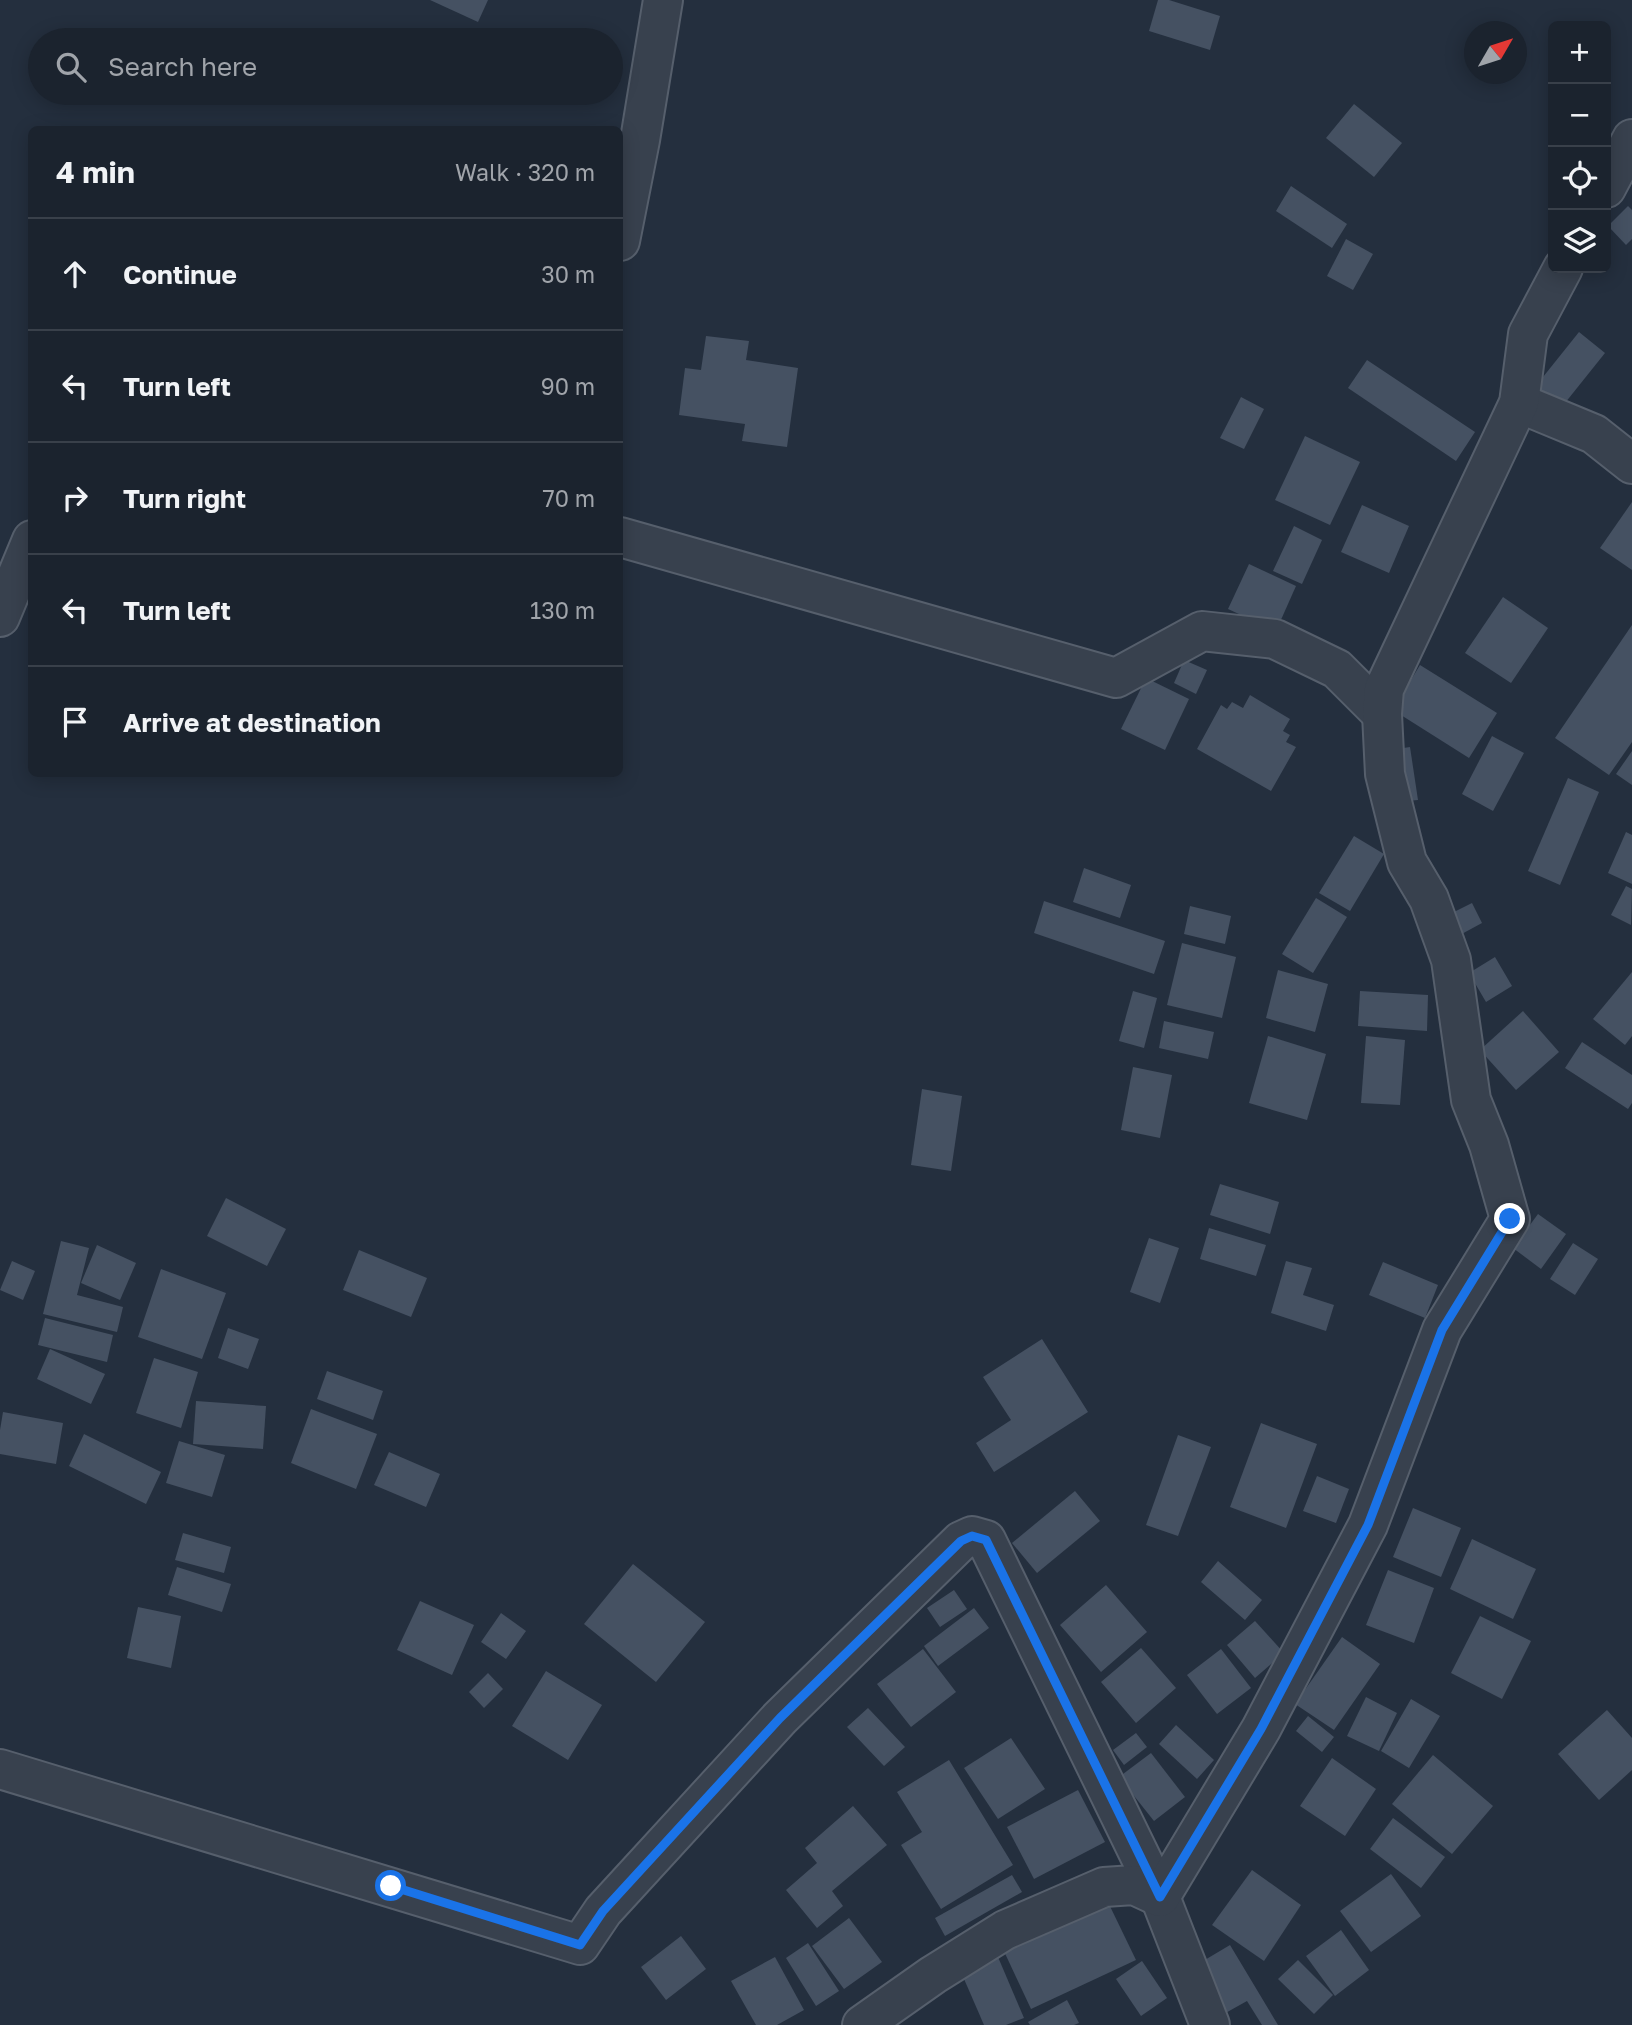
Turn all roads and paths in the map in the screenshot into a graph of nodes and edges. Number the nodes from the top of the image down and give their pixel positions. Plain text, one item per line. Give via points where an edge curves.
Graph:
1 (663, 0) edge
2 (1632, 139) edge
3 (1611, 179) edge
4 (623, 224) edge
5 (1560, 273) edge
6 (1519, 403) junction
7 (1632, 464) edge
8 (623, 538) edge
9 (28, 550) edge
10 (0, 617) edge
11 (1382, 714) junction
12 (0, 1769) edge
13 (1160, 1897) junction
14 (862, 2025) edge
15 (1210, 2025) edge

1 - 4 street
2 - 3 street
5 - 6 street via 1528,334
6 - 7 street via 1594,434
6 - 11 street via 1384,689
8 - 11 street via 1116,678 1202,631 1275,639 1337,669
9 - 10 street
11 - 13 street via 1385,774 1407,862 1429,899 1451,960 1471,1100 1510,1219 1442,1330 1362,1537 1261,1729
12 - 13 street via 580,1945 603,1911 780,1718 961,1541 972,1536 986,1540
13 - 14 street via 1134,1885 1104,1887 1005,1930
13 - 15 street

